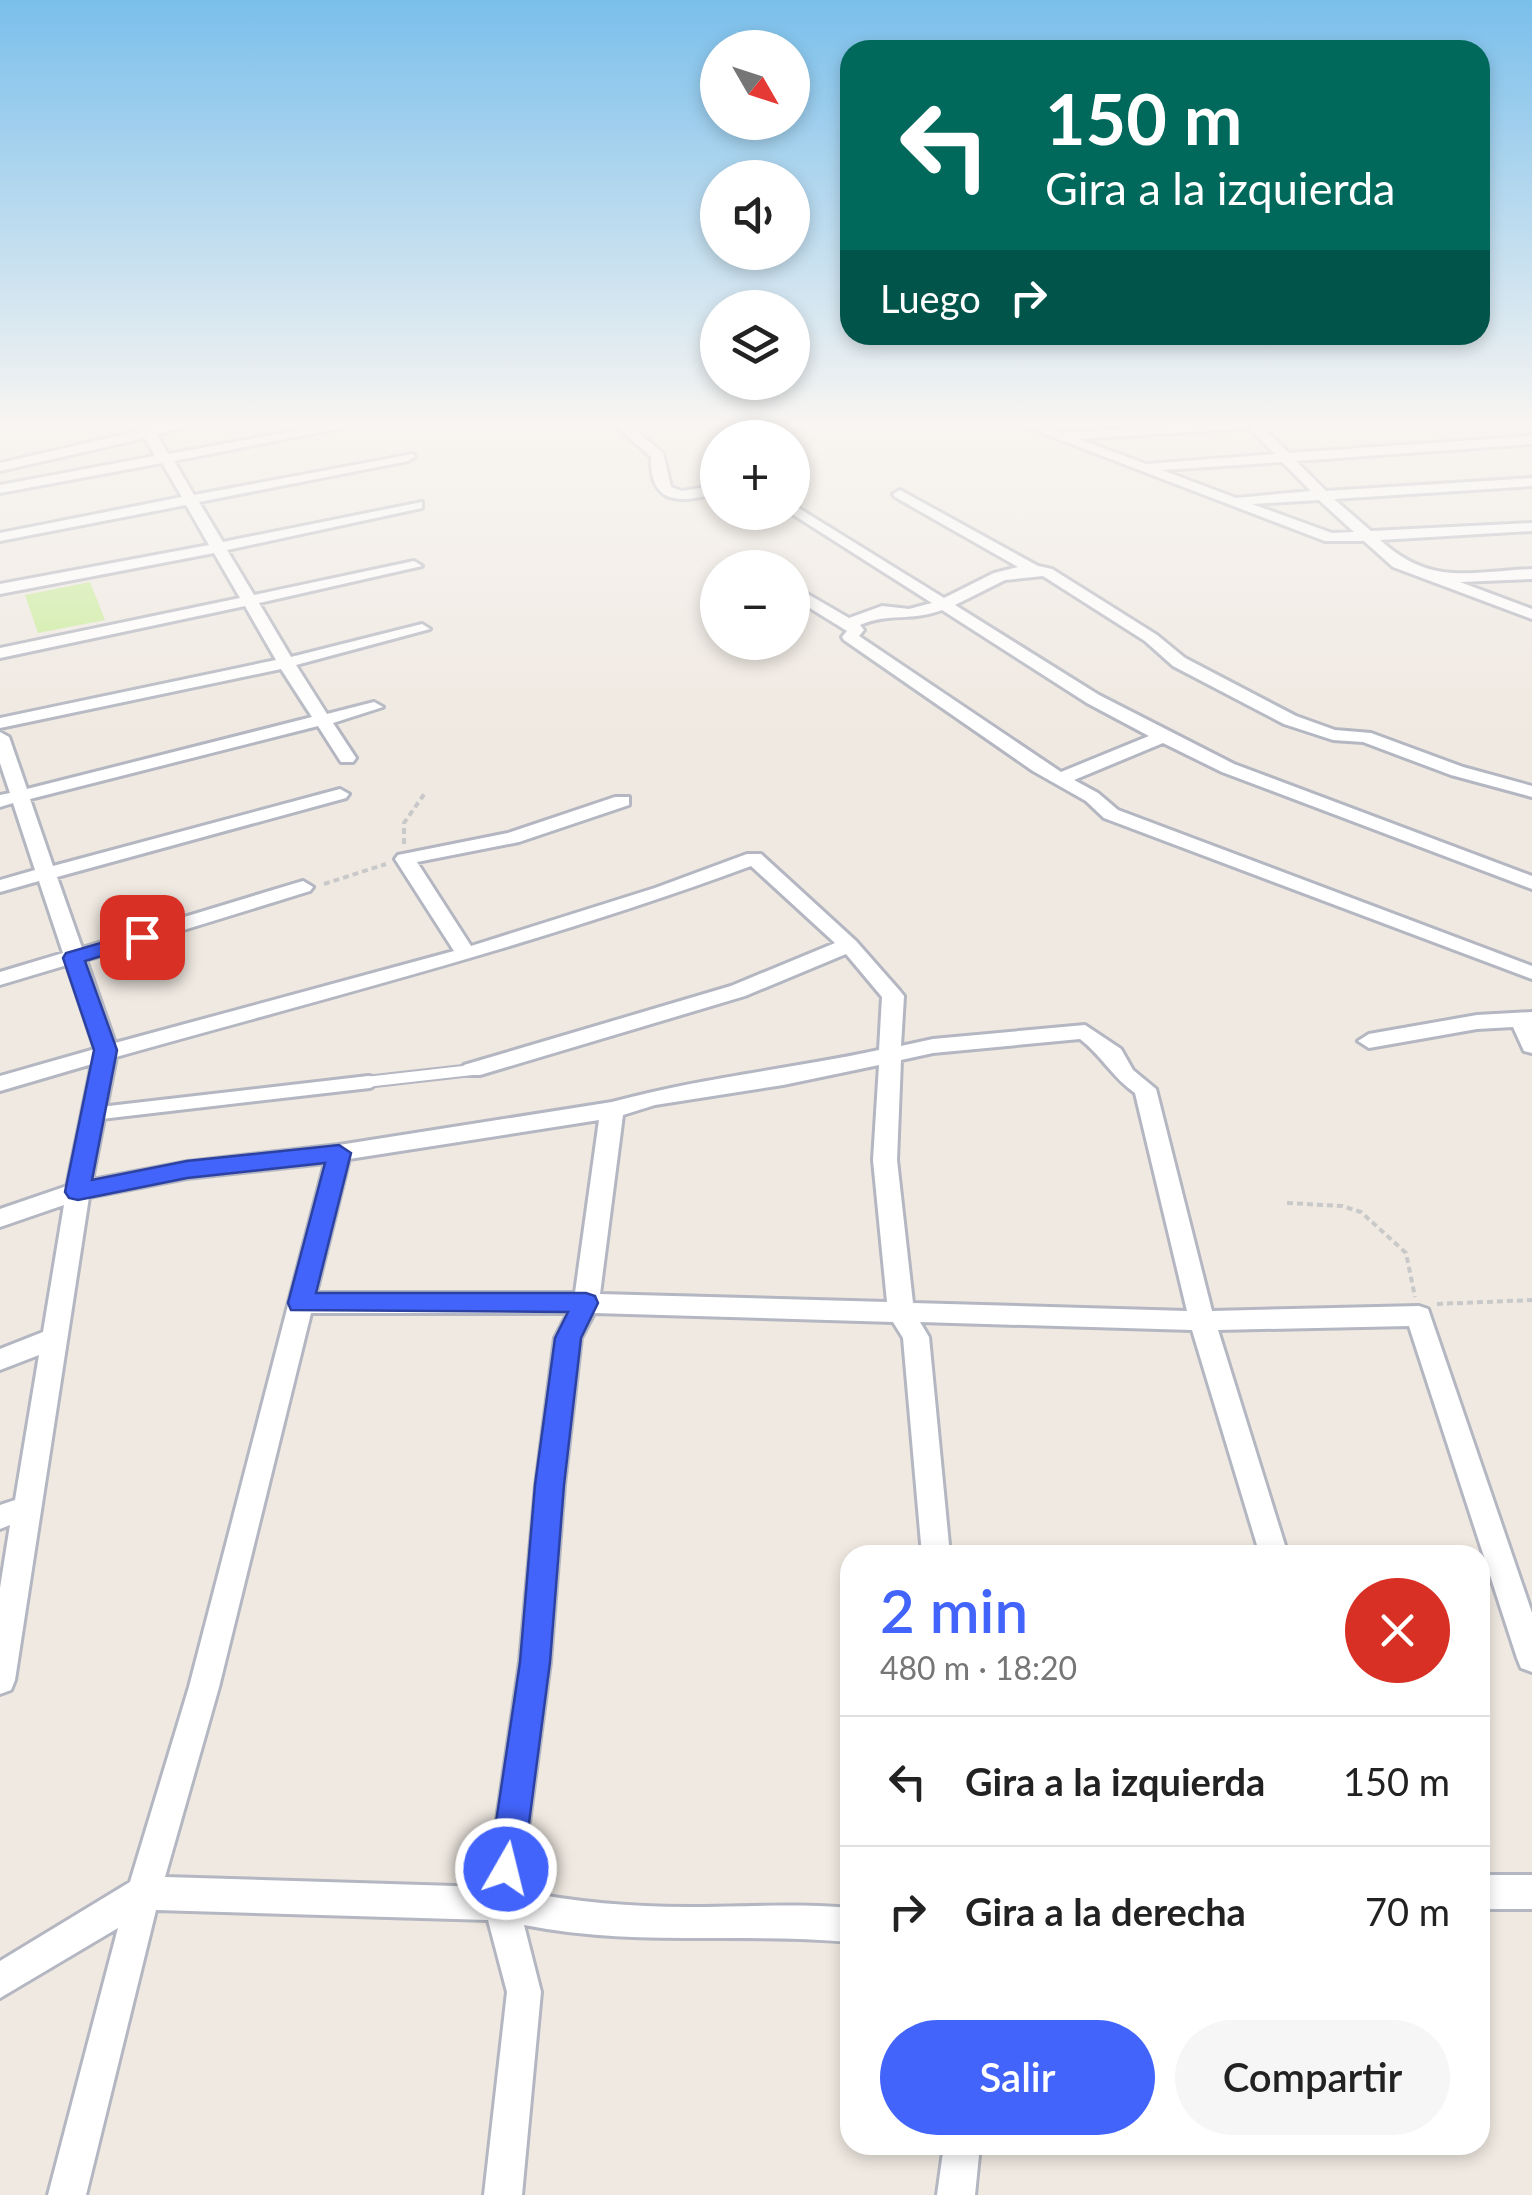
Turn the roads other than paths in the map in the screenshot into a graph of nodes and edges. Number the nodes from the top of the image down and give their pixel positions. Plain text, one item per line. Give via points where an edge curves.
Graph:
1 (58, 526) edge
2 (207, 526) edge
3 (319, 526) edge
4 (822, 526) edge
5 (957, 526) edge
6 (1301, 526) edge
7 (1354, 526) edge
8 (1525, 526) edge
9 (1364, 536) junction
10 (0, 537) edge
11 (221, 548) junction
12 (414, 566) dead end
13 (1034, 570) junction
14 (1532, 574) edge
15 (1434, 579) junction
16 (0, 589) edge
17 (810, 601) edge
18 (944, 602) junction
19 (251, 603) junction
20 (1532, 614) edge
21 (848, 624) junction
22 (422, 629) dead end
23 (0, 652) edge
24 (286, 663) junction
25 (374, 707) dead end
26 (322, 720) junction
27 (0, 723) edge
28 (1164, 736) junction
29 (0, 738) edge
30 (347, 758) dead end
31 (1060, 779) junction
32 (1532, 792) edge
33 (340, 794) dead end
34 (10, 799) edge
35 (622, 801) dead end
36 (47, 871) junction
37 (1532, 883) edge
38 (0, 886) edge
39 (302, 887) road end
40 (849, 945) junction
41 (464, 952) junction
42 (73, 958) junction
43 (1532, 973) edge
44 (0, 979) edge
45 (1526, 1020) edge
46 (1369, 1042) dead end
47 (1532, 1046) edge
48 (106, 1050) junction
49 (888, 1055) junction
50 (472, 1070) joint
51 (0, 1084) edge
52 (612, 1110) junction
53 (92, 1114) junction
54 (339, 1153) junction
55 (78, 1192) junction
56 (0, 1218) edge
57 (300, 1303) junction
58 (586, 1303) junction
59 (900, 1313) junction
60 (1202, 1322) junction
61 (55, 1338) junction
62 (0, 1360) edge
63 (30, 1506) junction
64 (0, 1517) edge
65 (935, 1545) edge
66 (1271, 1545) edge
67 (1532, 1658) edge
68 (0, 1680) edge
69 (1490, 1892) edge
70 (1532, 1892) edge
71 (144, 1893) junction
72 (501, 1904) junction
73 (840, 1924) edge
74 (0, 1981) edge
75 (948, 2155) edge
76 (961, 2155) edge
77 (956, 2190) edge
78 (67, 2195) edge
79 (503, 2195) edge

1 - 10 street
2 - 11 street
3 - 11 street
4 - 18 street
5 - 13 street
6 - 9 street via 1330,538
7 - 9 street
8 - 9 street
9 - 15 street via 1398,564
11 - 16 street
11 - 19 street
12 - 19 street
13 - 18 street via 982,581
13 - 32 street via 1097,602 1179,662 1290,720 1333,735 1365,737
14 - 15 street
15 - 20 street
17 - 21 street
18 - 21 street
18 - 28 street
19 - 23 street
19 - 24 street
21 - 31 street via 856,630 850,637
22 - 24 street
24 - 26 street
24 - 27 street
25 - 26 street
26 - 30 street
26 - 34 street
28 - 31 street
28 - 37 street via 1228,768
29 - 34 street
31 - 43 street via 1141,828
33 - 36 street
34 - 36 street
35 - 41 street via 512,838 406,859
36 - 38 street
36 - 42 street
39 - 42 street
40 - 41 street via 754,858 612,910
40 - 49 street via 893,996
40 - 50 street via 738,991
41 - 48 street
42 - 44 street
42 - 48 street
45 - 46 street
45 - 47 street
48 - 51 street
48 - 53 street
49 - 52 street
49 - 59 street via 885,1160
49 - 60 street via 1085,1032 1100,1041 1124,1076 1145,1089
50 - 53 lane
52 - 54 street
52 - 58 street
53 - 55 street
54 - 55 street via 187,1170
54 - 57 street
55 - 56 street
55 - 61 street
57 - 58 street
57 - 71 street via 204,1687
58 - 59 street
58 - 72 street via 568,1338 535,1662
59 - 60 street
59 - 65 street via 916,1338
60 - 66 street
60 - 67 street via 1418,1311
61 - 62 street
61 - 63 street
63 - 64 street
63 - 68 street
69 - 70 street
71 - 72 street
71 - 74 street
71 - 78 street
72 - 73 street via 560,1916 666,1923
72 - 79 street via 524,1992
75 - 77 street
76 - 77 street

